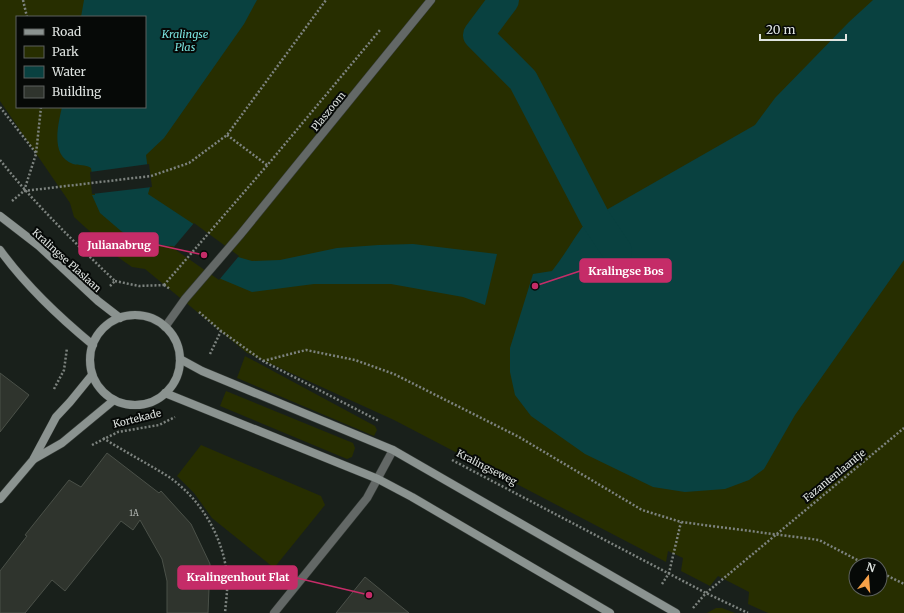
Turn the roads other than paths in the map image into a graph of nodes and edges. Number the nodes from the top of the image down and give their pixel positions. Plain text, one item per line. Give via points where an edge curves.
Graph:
1 (431, 0) edge
2 (0, 216) edge
3 (0, 250) edge
4 (120, 318) junction
5 (164, 326) junction
6 (93, 345) junction
7 (180, 359) junction
8 (92, 375) junction
9 (165, 394) junction
10 (114, 400) junction
11 (393, 450) junction
12 (33, 460) junction
13 (378, 479) junction
14 (0, 499) edge
15 (274, 613) edge
16 (610, 613) edge
17 (676, 613) edge

1 - 5 street, Plaszoom
2 - 4 main road, Kralingse Plaslaan via 39,246
3 - 6 main road via 15,271
4 - 5 main road via 144,317
4 - 6 main road via 99,333
5 - 7 main road via 178,347
6 - 8 main road via 90,365
7 - 9 main road via 173,384
7 - 11 main road via 202,371
8 - 10 main road via 105,394
8 - 12 main road, Kortekade via 56,416
9 - 10 main road via 141,405
9 - 13 main road
10 - 12 main road, Kortekade via 62,443
11 - 13 street
11 - 17 main road
12 - 14 main road, Kortekade
13 - 15 street via 367,498
13 - 16 main road

